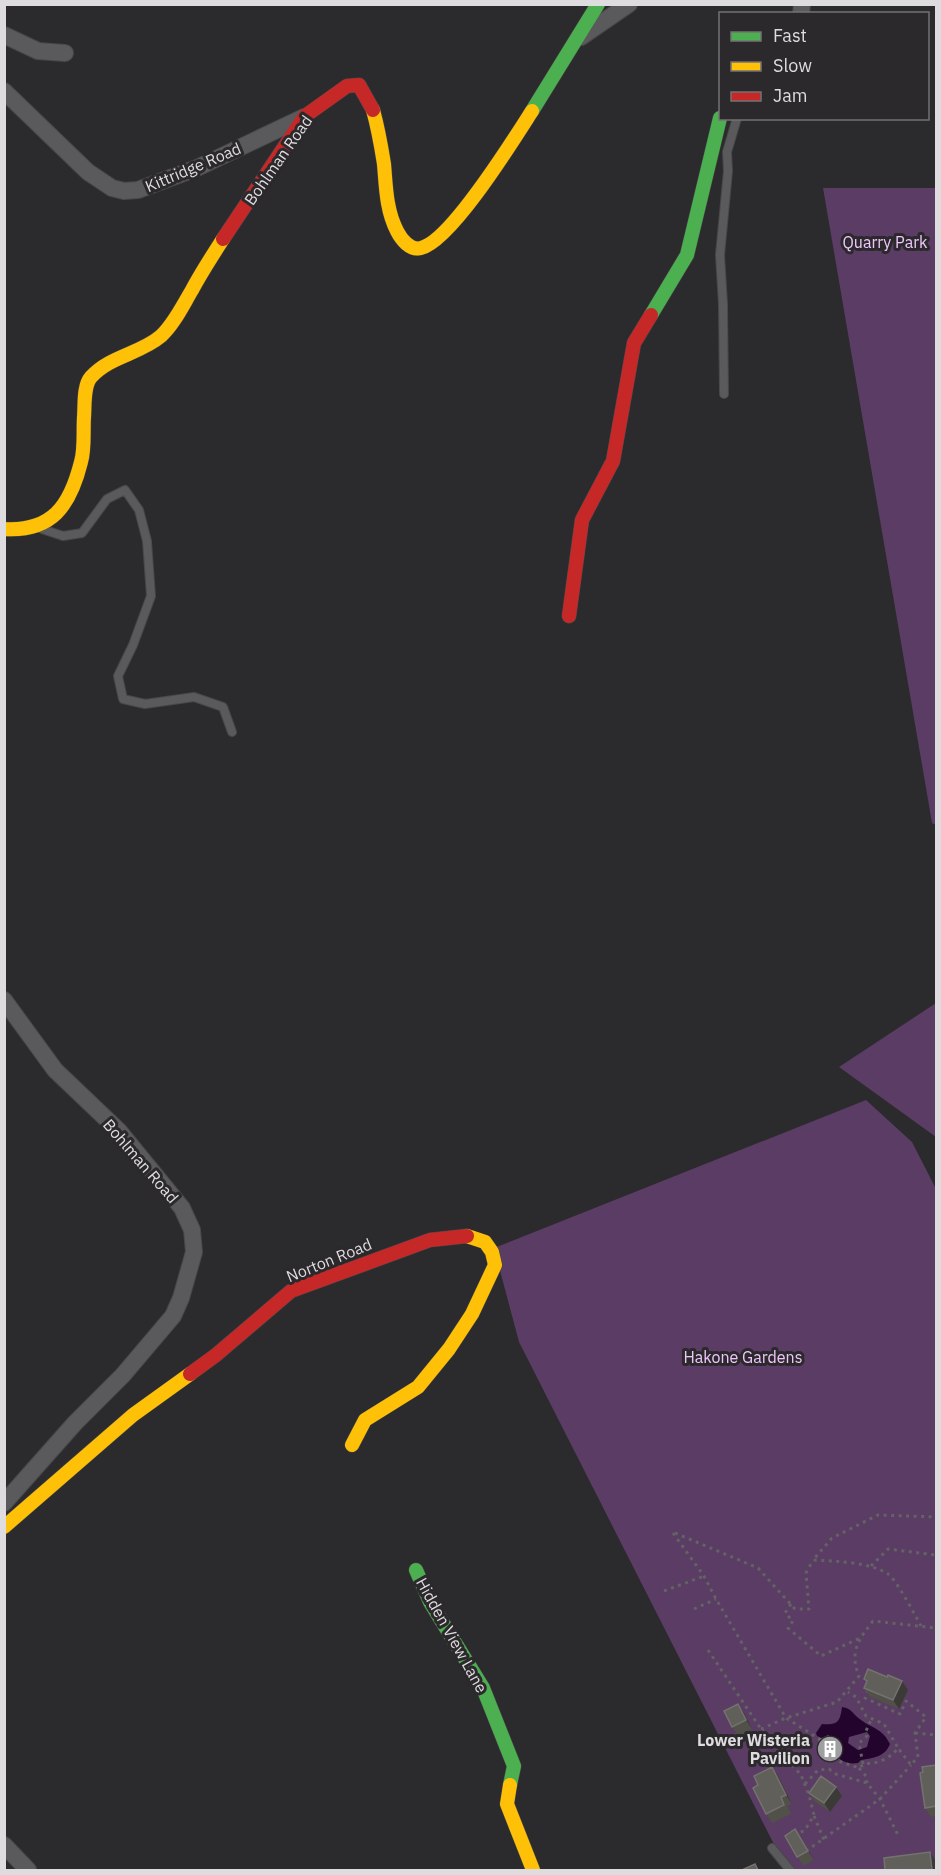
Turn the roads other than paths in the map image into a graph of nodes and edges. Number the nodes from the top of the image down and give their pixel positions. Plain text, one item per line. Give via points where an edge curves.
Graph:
1 (598, 4) edge
2 (629, 4) edge
3 (4, 35) edge
4 (576, 41) junction
5 (65, 53) dead end
6 (4, 91) edge
7 (305, 116) junction
8 (720, 120) edge
9 (736, 120) edge
10 (724, 394) dead end
11 (36, 526) junction
12 (4, 529) edge
13 (568, 616) dead end
14 (232, 732) dead end
15 (4, 1000) edge
16 (352, 1445) dead end
17 (4, 1503) edge
18 (4, 1527) edge
19 (416, 1570) dead end
20 (4, 1845) edge
21 (772, 1848) road end
22 (787, 1868) edge
23 (28, 1870) edge
24 (533, 1870) edge

1 - 4 street, Bohlman Road
2 - 4 street
3 - 5 street via 38,51
4 - 7 street, Bohlman Road via 465,210 444,235 422,248 406,243 393,224 375,113 367,93 359,85 347,86
6 - 7 street, Kittridge Road via 88,172 124,191 138,190 197,168
7 - 11 street, Bohlman Road via 162,335 137,352 107,363 89,379 82,462 66,502 54,516
8 - 13 street via 687,255 634,342 613,461 582,520
9 - 10 lane via 727,152 720,255
11 - 12 street, Bohlman Road
11 - 14 lane via 63,536 82,533 107,499 124,490 139,510 147,541 151,596 118,676 123,699 145,704 194,697 224,707
15 - 17 street, Bohlman Road via 55,1070 119,1131 182,1208 192,1230 194,1252 173,1316
16 - 18 street, Norton Road via 365,1420 418,1387 472,1314 495,1265 485,1242 468,1236 430,1240 291,1291 216,1355 133,1415
19 - 24 street, Hidden View Lane via 430,1602 483,1688 514,1766 507,1804
20 - 23 street
21 - 22 lane

